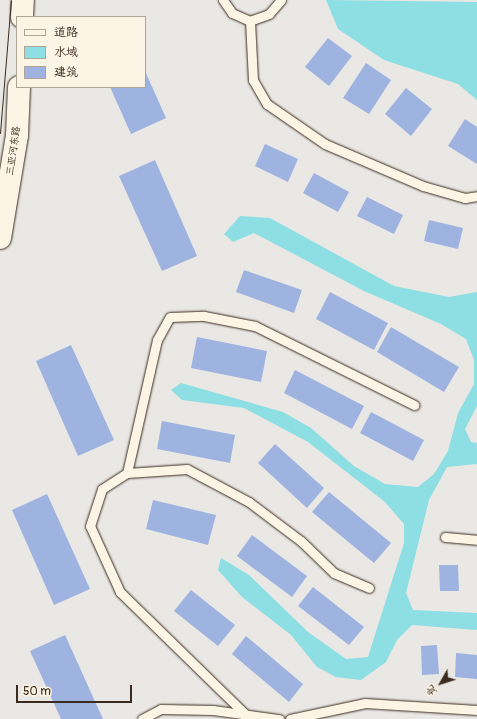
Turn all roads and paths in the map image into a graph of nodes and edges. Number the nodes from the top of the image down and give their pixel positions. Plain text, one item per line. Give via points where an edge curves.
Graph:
1 (23, 0) edge
2 (223, 0) edge
3 (281, 0) edge
4 (22, 16) edge
5 (250, 21) junction
6 (19, 88) edge
7 (477, 196) edge
8 (0, 238) edge
9 (414, 405) dead end
10 (127, 473) junction
11 (444, 537) dead end
12 (477, 540) edge
13 (369, 588) dead end
14 (477, 710) edge
15 (245, 714) junction
16 (142, 719) edge
17 (279, 719) edge
18 (290, 719) edge

1 - 4 main road
2 - 5 lane via 232,13
3 - 5 lane via 269,14
5 - 7 lane via 253,80 267,104 325,144 423,186 465,198
6 - 8 main road, 三亚河东路 via 17,135
9 - 10 lane via 255,326 204,316 170,317 157,340
10 - 13 lane via 187,469 249,502 301,541 334,573
10 - 15 lane via 102,489 90,526 120,592
11 - 12 lane
14 - 18 lane via 365,703
15 - 16 lane via 162,709
15 - 17 lane

